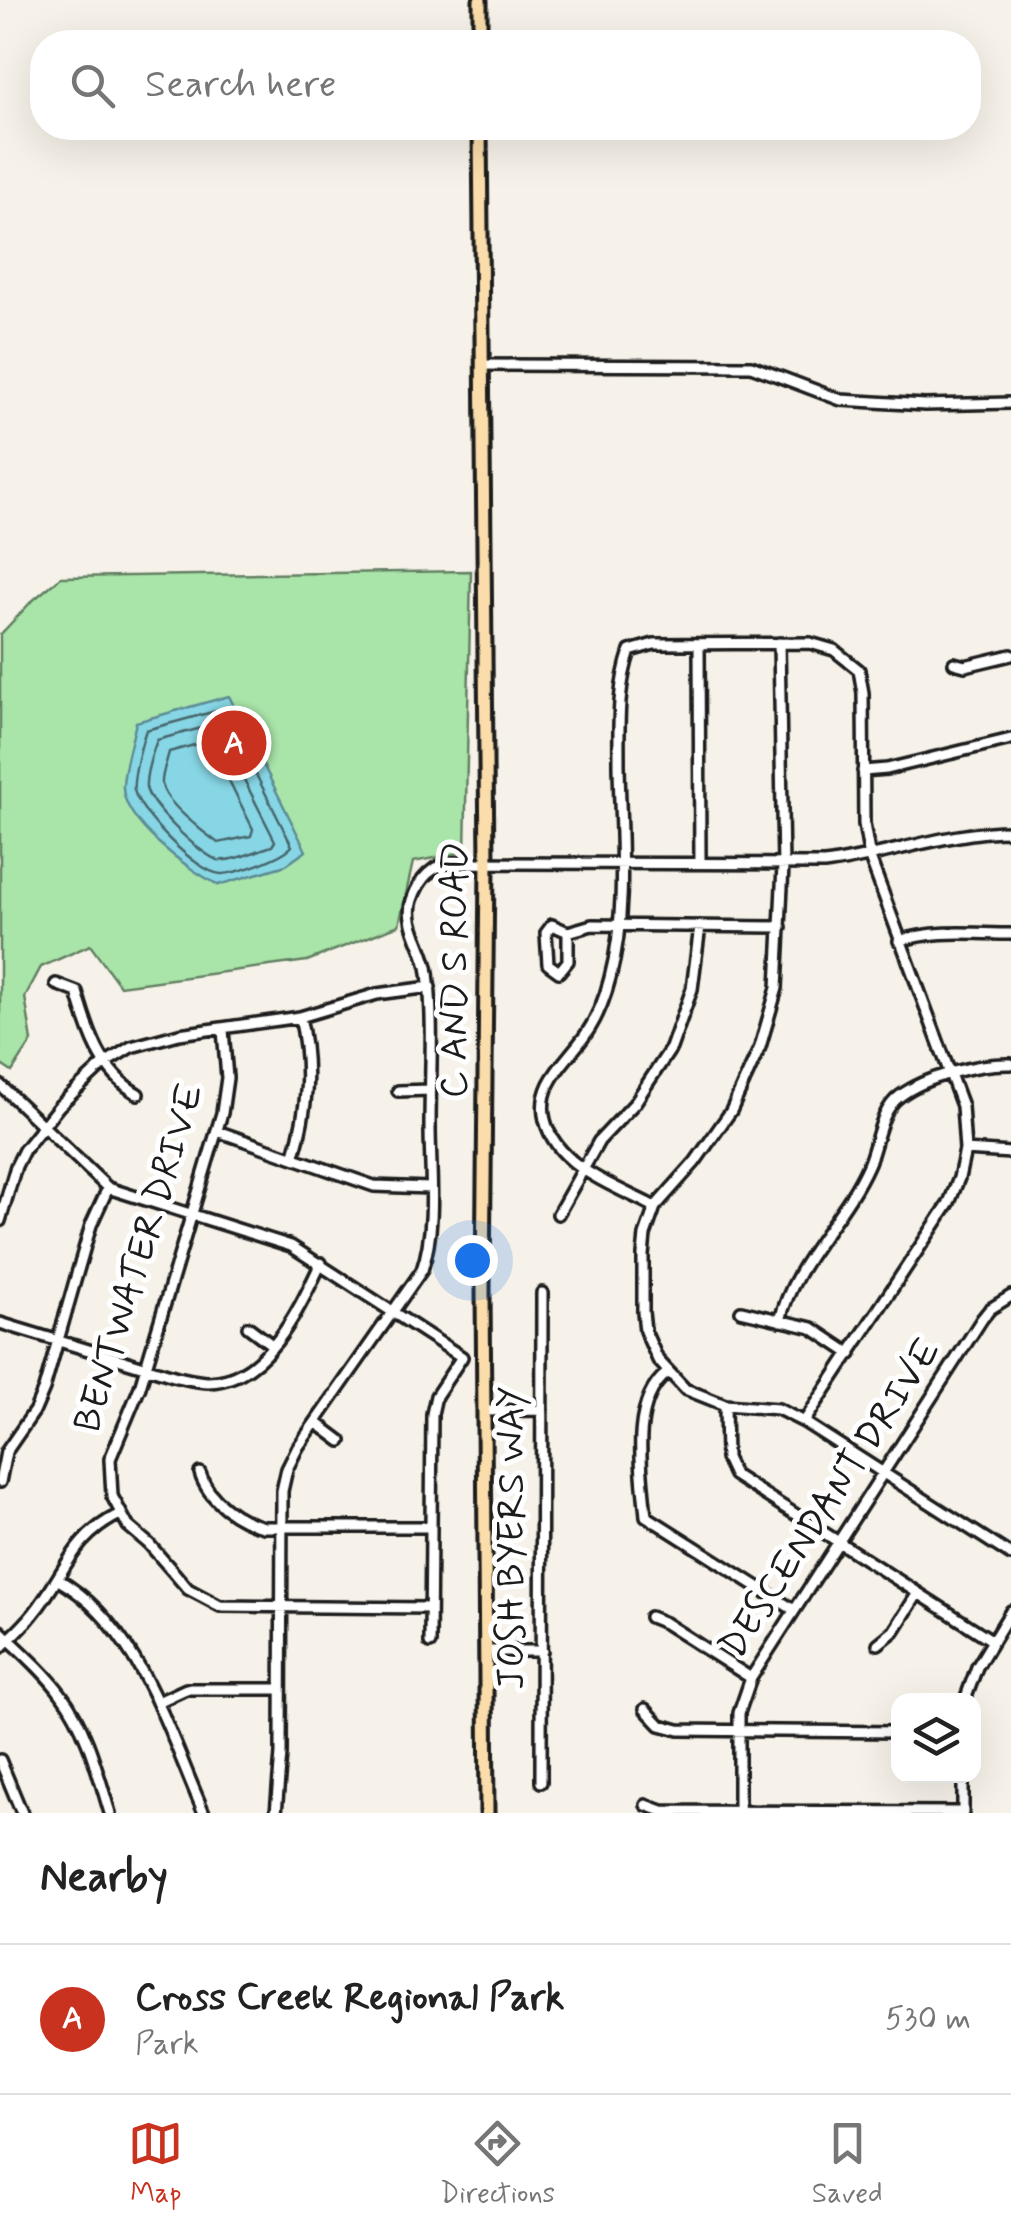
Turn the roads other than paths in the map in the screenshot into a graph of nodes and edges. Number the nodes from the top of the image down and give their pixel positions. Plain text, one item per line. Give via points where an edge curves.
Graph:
1 (480, 0) edge
2 (480, 30) edge
3 (480, 140) edge
4 (482, 365) junction
5 (1011, 403) edge
6 (779, 643) junction
7 (699, 644) junction
8 (1011, 655) edge
9 (954, 662) dead end
10 (1011, 739) edge
11 (863, 771) junction
12 (1011, 832) edge
13 (870, 858) junction
14 (486, 862) junction
15 (700, 862) junction
16 (621, 864) junction
17 (782, 866) junction
18 (619, 926) junction
19 (700, 926) junction
20 (782, 928) junction
21 (568, 932) junction
22 (1011, 934) edge
23 (900, 941) junction
24 (56, 984) dead end
25 (430, 987) junction
26 (300, 1018) junction
27 (223, 1030) junction
28 (105, 1063) junction
29 (1011, 1064) edge
30 (948, 1070) junction
31 (0, 1085) edge
32 (430, 1090) junction
33 (398, 1091) dead end
34 (138, 1094) dead end
35 (42, 1127) junction
36 (217, 1131) junction
37 (965, 1150) junction
38 (1011, 1152) edge
39 (294, 1156) junction
40 (582, 1168) junction
41 (108, 1188) junction
42 (430, 1188) junction
43 (655, 1206) junction
44 (190, 1214) junction
45 (558, 1214) dead end
46 (0, 1221) edge
47 (321, 1263) junction
48 (542, 1293) dead end
49 (1011, 1296) edge
50 (391, 1310) junction
51 (741, 1311) dead end
52 (780, 1321) junction
53 (0, 1323) edge
54 (248, 1327) dead end
55 (57, 1340) junction
56 (272, 1345) junction
57 (851, 1354) junction
58 (146, 1366) junction
59 (667, 1373) junction
60 (725, 1405) junction
61 (542, 1410) junction
62 (484, 1411) junction
63 (804, 1422) junction
64 (317, 1423) junction
65 (341, 1440) dead end
66 (882, 1472) junction
67 (200, 1473) dead end
68 (0, 1482) edge
69 (120, 1514) junction
70 (282, 1526) junction
71 (430, 1527) junction
72 (838, 1542) junction
73 (1011, 1555) edge
74 (57, 1579) junction
75 (918, 1593) junction
76 (283, 1608) junction
77 (430, 1608) junction
78 (794, 1610) junction
79 (1011, 1611) edge
80 (650, 1618) dead end
81 (0, 1630) edge
82 (9, 1639) junction
83 (992, 1641) junction
84 (430, 1643) dead end
85 (878, 1644) dead end
86 (0, 1648) edge
87 (488, 1651) junction
88 (542, 1651) junction
89 (751, 1678) junction
90 (281, 1689) junction
91 (968, 1693) edge
92 (158, 1702) junction
93 (645, 1709) dead end
94 (738, 1732) junction
95 (891, 1732) edge
96 (0, 1760) edge
97 (541, 1782) dead end
98 (963, 1783) edge
99 (646, 1805) dead end
100 (277, 1811) edge
101 (22, 1813) edge
102 (110, 1813) edge
103 (204, 1813) edge
104 (290, 1813) edge
105 (487, 1813) edge
106 (739, 1813) edge
107 (963, 1813) edge

1 - 2 main road
3 - 4 main road, C AND S ROAD
4 - 5 street via 751,366 841,400
4 - 14 main road, C AND S ROAD
6 - 7 street
6 - 11 street via 834,650 859,670
6 - 17 street
7 - 15 street
7 - 16 street via 630,651 618,697
8 - 9 street via 965,666
10 - 11 street
11 - 13 street
12 - 13 street
13 - 17 street
13 - 23 street
14 - 16 street
14 - 25 street via 440,864 411,903
14 - 62 main road, C AND S ROAD
15 - 16 street
15 - 17 street
16 - 18 street
17 - 20 street
18 - 19 street
18 - 21 street
18 - 40 street via 602,1003 551,1078 542,1109 551,1140
19 - 20 street
19 - 40 street via 692,989 671,1048
20 - 43 street via 777,988 746,1082 720,1131
21 - 21 street via 552,925 546,933 548,964 558,972 568,960
22 - 23 street via 924,932
23 - 30 street
24 - 28 street via 77,992
25 - 26 street via 377,994
25 - 32 street
26 - 27 street
26 - 39 street via 308,1078
27 - 28 street via 131,1047
27 - 36 street, BENTWATER DRIVE via 227,1078
28 - 34 street
28 - 35 street
29 - 30 street
30 - 37 street via 962,1106
30 - 52 street via 897,1098 888,1111 864,1173 788,1296
31 - 35 street
32 - 33 street
32 - 42 street
35 - 41 street
35 - 46 street via 16,1166
36 - 39 street
36 - 44 street, BENTWATER DRIVE
37 - 38 street
37 - 57 street via 948,1204
39 - 42 street via 374,1186
40 - 43 street
40 - 45 street
41 - 44 street
41 - 55 street
42 - 50 street via 427,1256
43 - 59 street via 645,1235 643,1312 650,1344
44 - 47 street via 291,1246
44 - 58 street, BENTWATER DRIVE
47 - 50 street
47 - 56 street
48 - 61 street, JOSH BYERS WAY
49 - 66 street, DESCENDANT DRIVE via 982,1319
50 - 64 street
50 - 71 street via 462,1357 432,1414
51 - 52 street
52 - 57 street via 812,1328
53 - 55 street
54 - 56 street
55 - 58 street
55 - 68 street via 44,1389 6,1452
56 - 58 street via 246,1372 226,1380 206,1382
57 - 63 street
58 - 69 street, BENTWATER DRIVE via 110,1460
59 - 60 street via 685,1389
59 - 78 street via 643,1408 646,1516
60 - 63 street via 778,1410
60 - 72 street via 726,1458 734,1475
61 - 62 street
61 - 88 street, JOSH BYERS WAY
62 - 87 main road, C AND S ROAD
63 - 66 street
64 - 65 street
64 - 70 street via 287,1469
66 - 72 street, DESCENDANT DRIVE
66 - 73 street
67 - 70 street via 236,1516
69 - 74 street via 80,1542
69 - 76 street via 203,1600
70 - 71 street
70 - 76 street
71 - 77 street
72 - 75 street
72 - 78 street, DESCENDANT DRIVE
74 - 82 street
74 - 92 street via 95,1606
75 - 83 street
75 - 85 street
76 - 77 street
76 - 90 street
77 - 84 street
78 - 89 street, DESCENDANT DRIVE
79 - 83 street
80 - 89 street
81 - 82 street
82 - 86 street
82 - 102 street via 62,1694
83 - 91 street
87 - 88 street
87 - 105 main road, C AND S ROAD
88 - 97 street, JOSH BYERS WAY
89 - 94 street, DESCENDANT DRIVE
90 - 92 street via 186,1690
90 - 100 street
92 - 103 street
93 - 94 street via 669,1728
94 - 95 street
94 - 106 street, DESCENDANT DRIVE
96 - 101 street
98 - 107 street
99 - 106 street
100 - 104 street
106 - 107 street

